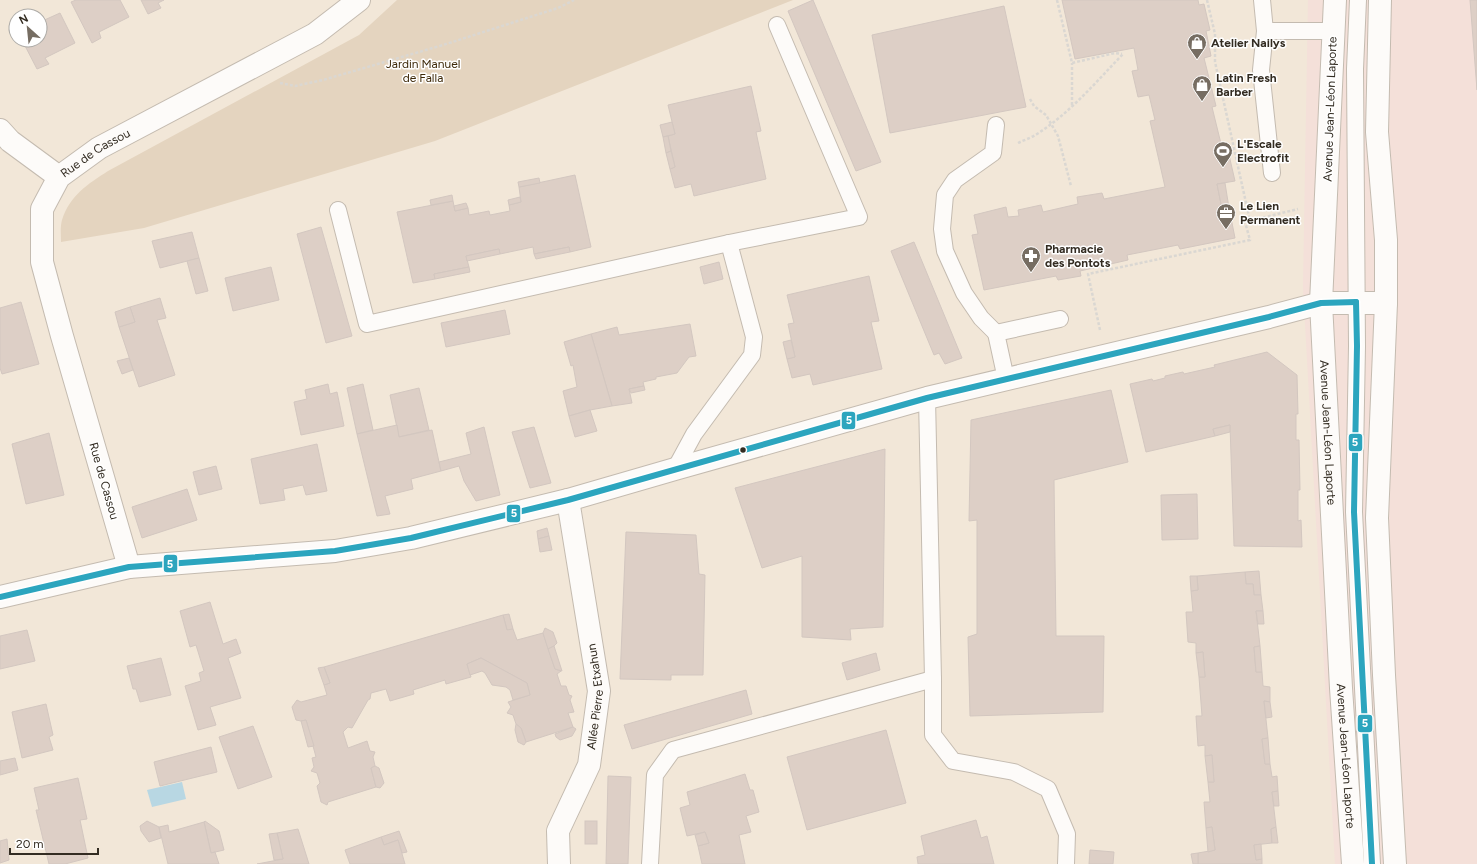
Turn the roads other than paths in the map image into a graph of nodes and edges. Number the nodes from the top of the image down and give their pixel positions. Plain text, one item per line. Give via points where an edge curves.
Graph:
1 (359, 0) edge
2 (1262, 0) edge
3 (1334, 0) edge
4 (1358, 0) edge
5 (1380, 0) edge
6 (777, 25) dead end
7 (1265, 31) junction
8 (1333, 31) junction
9 (996, 125) dead end
10 (0, 130) edge
11 (1272, 173) dead end
12 (60, 177) junction
13 (338, 210) dead end
14 (729, 243) junction
15 (1356, 302) junction
16 (1321, 303) junction
17 (1386, 303) junction
18 (1060, 319) dead end
19 (996, 333) junction
20 (1006, 379) junction
21 (927, 398) junction
22 (675, 469) junction
23 (568, 500) junction
24 (129, 567) junction
25 (0, 597) edge
26 (933, 680) junction
27 (559, 864) edge
28 (650, 864) edge
29 (1066, 864) edge
30 (1353, 864) edge
31 (1372, 864) edge
32 (1395, 864) edge

1 - 12 street, Rue de Cassou via 314,34 99,148
2 - 7 lane
3 - 8 street, Avenue Jean-Léon Laporte
4 - 15 lane, Avenue Jean-Léon Laporte via 1355,69
5 - 17 street via 1377,132 1386,240
6 - 14 lane via 859,217
7 - 8 lane
7 - 11 lane via 1261,70
8 - 16 street, Avenue Jean-Léon Laporte
9 - 19 lane via 993,153 955,180 945,195 942,229 945,251 964,293 981,318
10 - 12 street via 10,141
12 - 24 street, Rue de Cassou via 42,209 42,262
13 - 14 lane via 367,324
14 - 22 lane via 754,337 752,355 694,434
15 - 16 street
15 - 17 street
15 - 31 lane, Avenue Jean-Léon Laporte via 1354,512
16 - 20 street
16 - 30 street, Avenue Jean-Léon Laporte
17 - 32 street via 1377,518
18 - 19 lane
19 - 20 lane
20 - 21 street
21 - 22 street
21 - 26 lane
22 - 23 street
23 - 24 street via 411,538 335,551
23 - 27 street, Allée Pierre Etxahun via 599,691 589,765 558,831
24 - 25 street
26 - 28 lane via 673,750 655,774
26 - 29 lane via 933,735 952,761 1014,772 1048,789 1067,834

